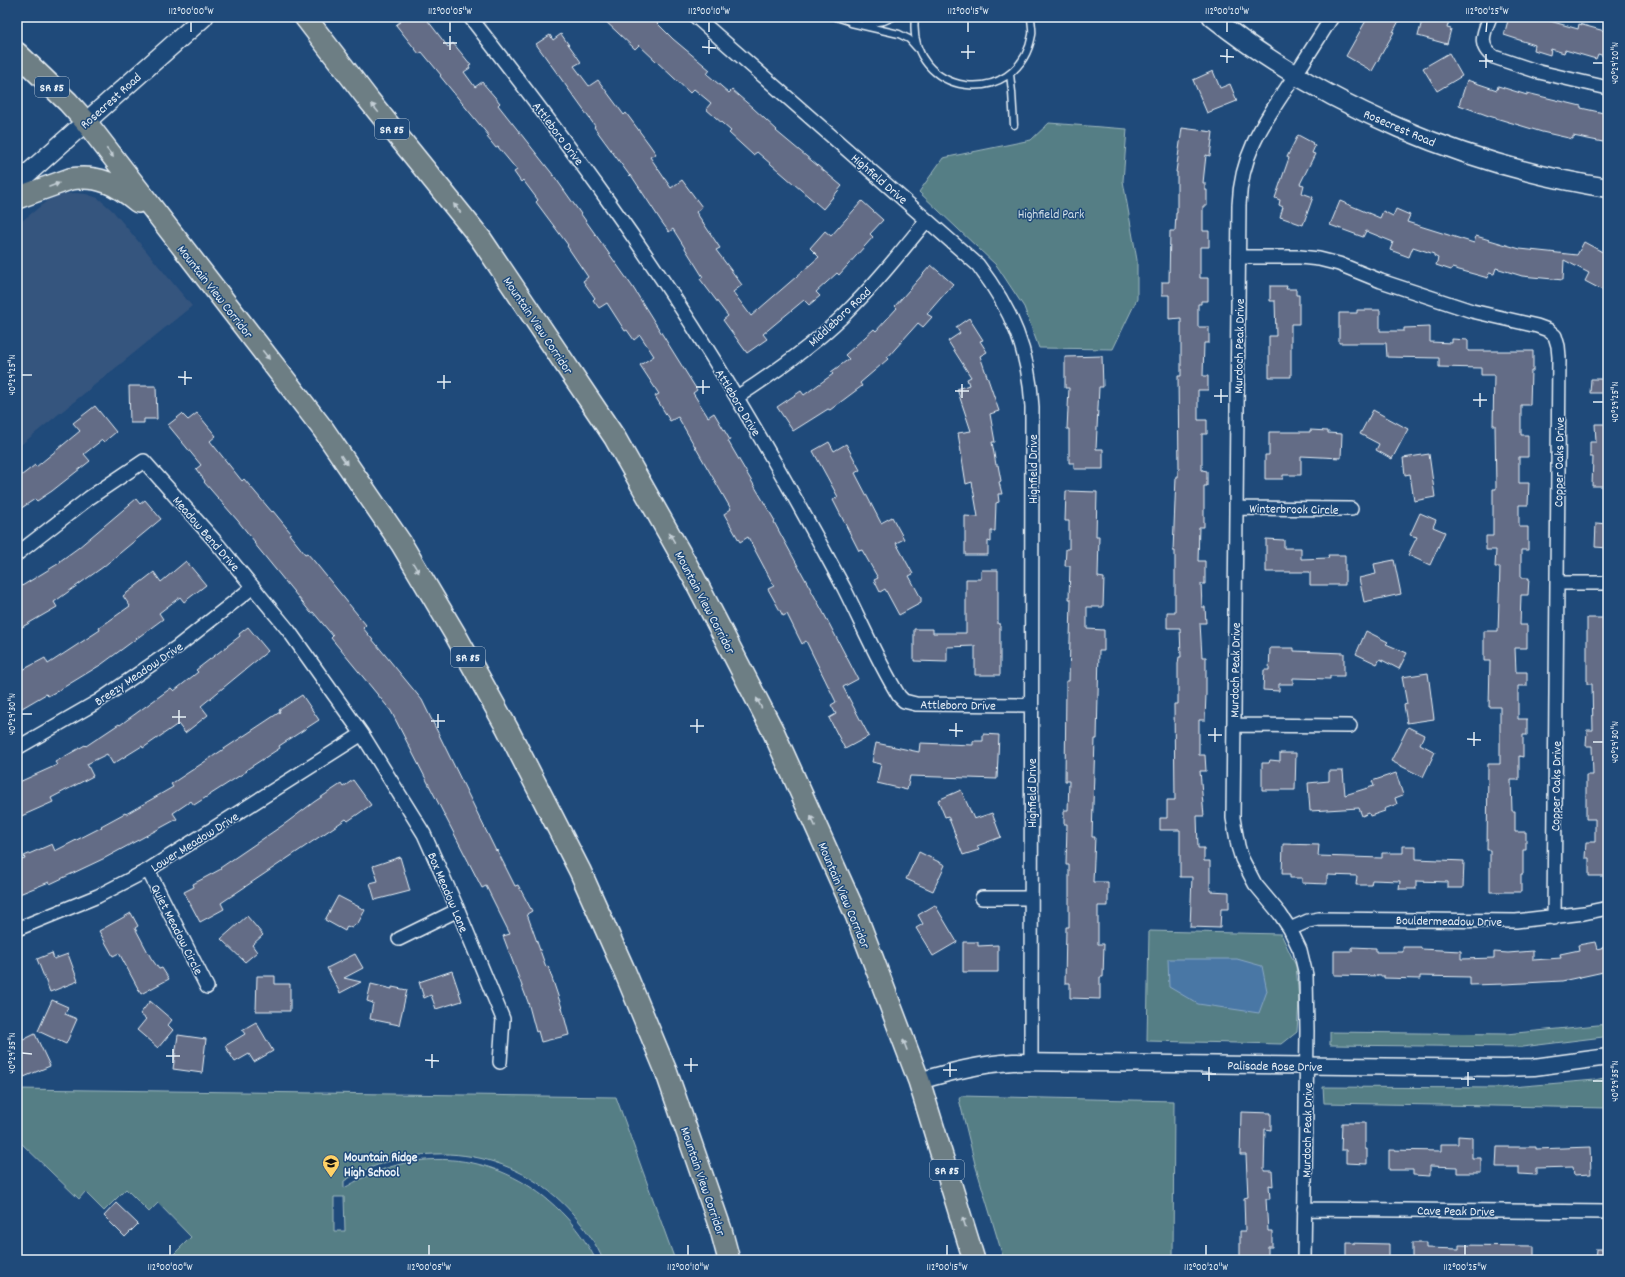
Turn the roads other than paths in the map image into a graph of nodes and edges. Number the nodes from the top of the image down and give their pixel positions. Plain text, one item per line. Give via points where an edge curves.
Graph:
1 (204, 17) edge
2 (304, 17) edge
3 (470, 17) edge
4 (696, 17) edge
5 (836, 17) edge
6 (893, 17) edge
7 (915, 17) edge
8 (1031, 17) edge
9 (1212, 17) edge
10 (1332, 17) edge
11 (1490, 17) edge
12 (851, 23) junction
13 (918, 49) junction
14 (17, 53) edge
15 (1010, 74) junction
16 (1295, 75) junction
17 (1608, 88) edge
18 (86, 122) junction
19 (1014, 125) dead end
20 (17, 183) edge
21 (1608, 188) edge
22 (17, 198) edge
23 (927, 220) junction
24 (162, 221) junction
25 (1239, 257) junction
26 (737, 397) junction
27 (1236, 508) junction
28 (1351, 509) dead end
29 (17, 554) edge
30 (1557, 583) junction
31 (1608, 583) edge
32 (253, 587) junction
33 (1031, 705) junction
34 (1234, 725) junction
35 (1350, 726) dead end
36 (362, 734) junction
37 (17, 748) edge
38 (148, 870) junction
39 (982, 898) dead end
40 (1031, 898) junction
41 (1608, 908) edge
42 (458, 910) junction
43 (1554, 918) junction
44 (17, 929) edge
45 (1290, 929) junction
46 (399, 939) dead end
47 (207, 987) dead end
48 (1608, 1057) edge
49 (1031, 1061) junction
50 (500, 1062) dead end
51 (1307, 1066) junction
52 (919, 1081) junction
53 (1304, 1209) junction
54 (1608, 1212) edge
55 (729, 1260) edge
56 (974, 1260) edge
57 (1304, 1260) edge

1 - 18 main road, Rosecrest Road
52 -> 2 highway, Mountain View Corridor / SR 85 via 856,915 774,733 694,578 615,438 481,239
3 - 26 street, Attleboro Drive via 567,143 624,224
4 - 23 street, Highfield Drive
5 - 12 lane
6 - 12 lane via 867,24
7 - 13 lane via 914,30
8 - 15 lane via 1032,34 1026,53
9 - 16 main road, Rosecrest Road
10 - 16 street, Murdoch Peak Drive
11 - 17 street via 1483,36 1483,44 1489,54 1539,72
12 - 13 lane via 899,34 909,39
13 - 15 lane via 928,66 943,78 961,85 981,86
14 - 18 highway, Mountain View Corridor / SR 85
15 - 19 lane
16 - 21 main road, Rosecrest Road via 1347,104 1407,132 1528,172
16 - 25 street, Murdoch Peak Drive via 1275,104 1244,164 1240,190
18 - 20 main road, Rosecrest Road
18 -> 24 highway, Mountain View Corridor / SR 85
22 -> 24 highway via 70,179 101,179 120,187
23 - 26 street, Middleboro Road via 843,316 790,361
23 - 33 street, Highfield Drive via 978,265 991,282 1013,320 1027,362 1032,407
24 -> 55 highway, Mountain View Corridor / SR 85 via 323,429 400,543 456,634 580,871 628,979 666,1071
25 - 27 street, Murdoch Peak Drive
25 - 30 street, Copper Oaks Drive via 1300,257 1330,262 1472,311 1537,326 1552,333 1557,341 1559,357
26 - 33 street, Attleboro Drive via 828,559 899,696 904,701 916,704
27 - 28 street, Winterbrook Circle
27 - 34 street, Murdoch Peak Drive
29 - 32 street, Meadow Bend Drive via 89,498 144,461
30 - 31 street
30 - 43 street, Copper Oaks Drive
32 - 36 street, Meadow Bend Drive via 290,631
32 - 37 street, Breezy Meadow Drive via 177,647 97,702
33 - 40 street, Highfield Drive
34 - 35 street
34 - 45 street, Murdoch Peak Drive via 1233,818 1238,846 1255,884
36 - 38 street, Lower Meadow Drive
36 - 42 street, Box Meadow Lane via 424,834
38 - 44 street, Lower Meadow Drive via 98,896
38 - 47 street, Quiet Meadow Circle
39 - 40 street
40 - 49 street, Highfield Drive
41 - 43 street, Bouldermeadow Drive
42 - 46 street
42 - 50 street, Box Meadow Lane via 503,1019
43 - 45 street, Bouldermeadow Drive via 1516,921 1325,918 1308,921
45 - 51 street, Murdoch Peak Drive via 1300,950 1306,975
48 - 51 street, Palisade Rose Drive via 1504,1068
49 - 51 street, Palisade Rose Drive
49 - 52 street, Palisade Rose Drive via 981,1065
51 - 53 street, Murdoch Peak Drive
56 -> 52 highway, Mountain View Corridor / SR 85
53 - 54 street, Cave Peak Drive
53 - 57 street, Murdoch Peak Drive

